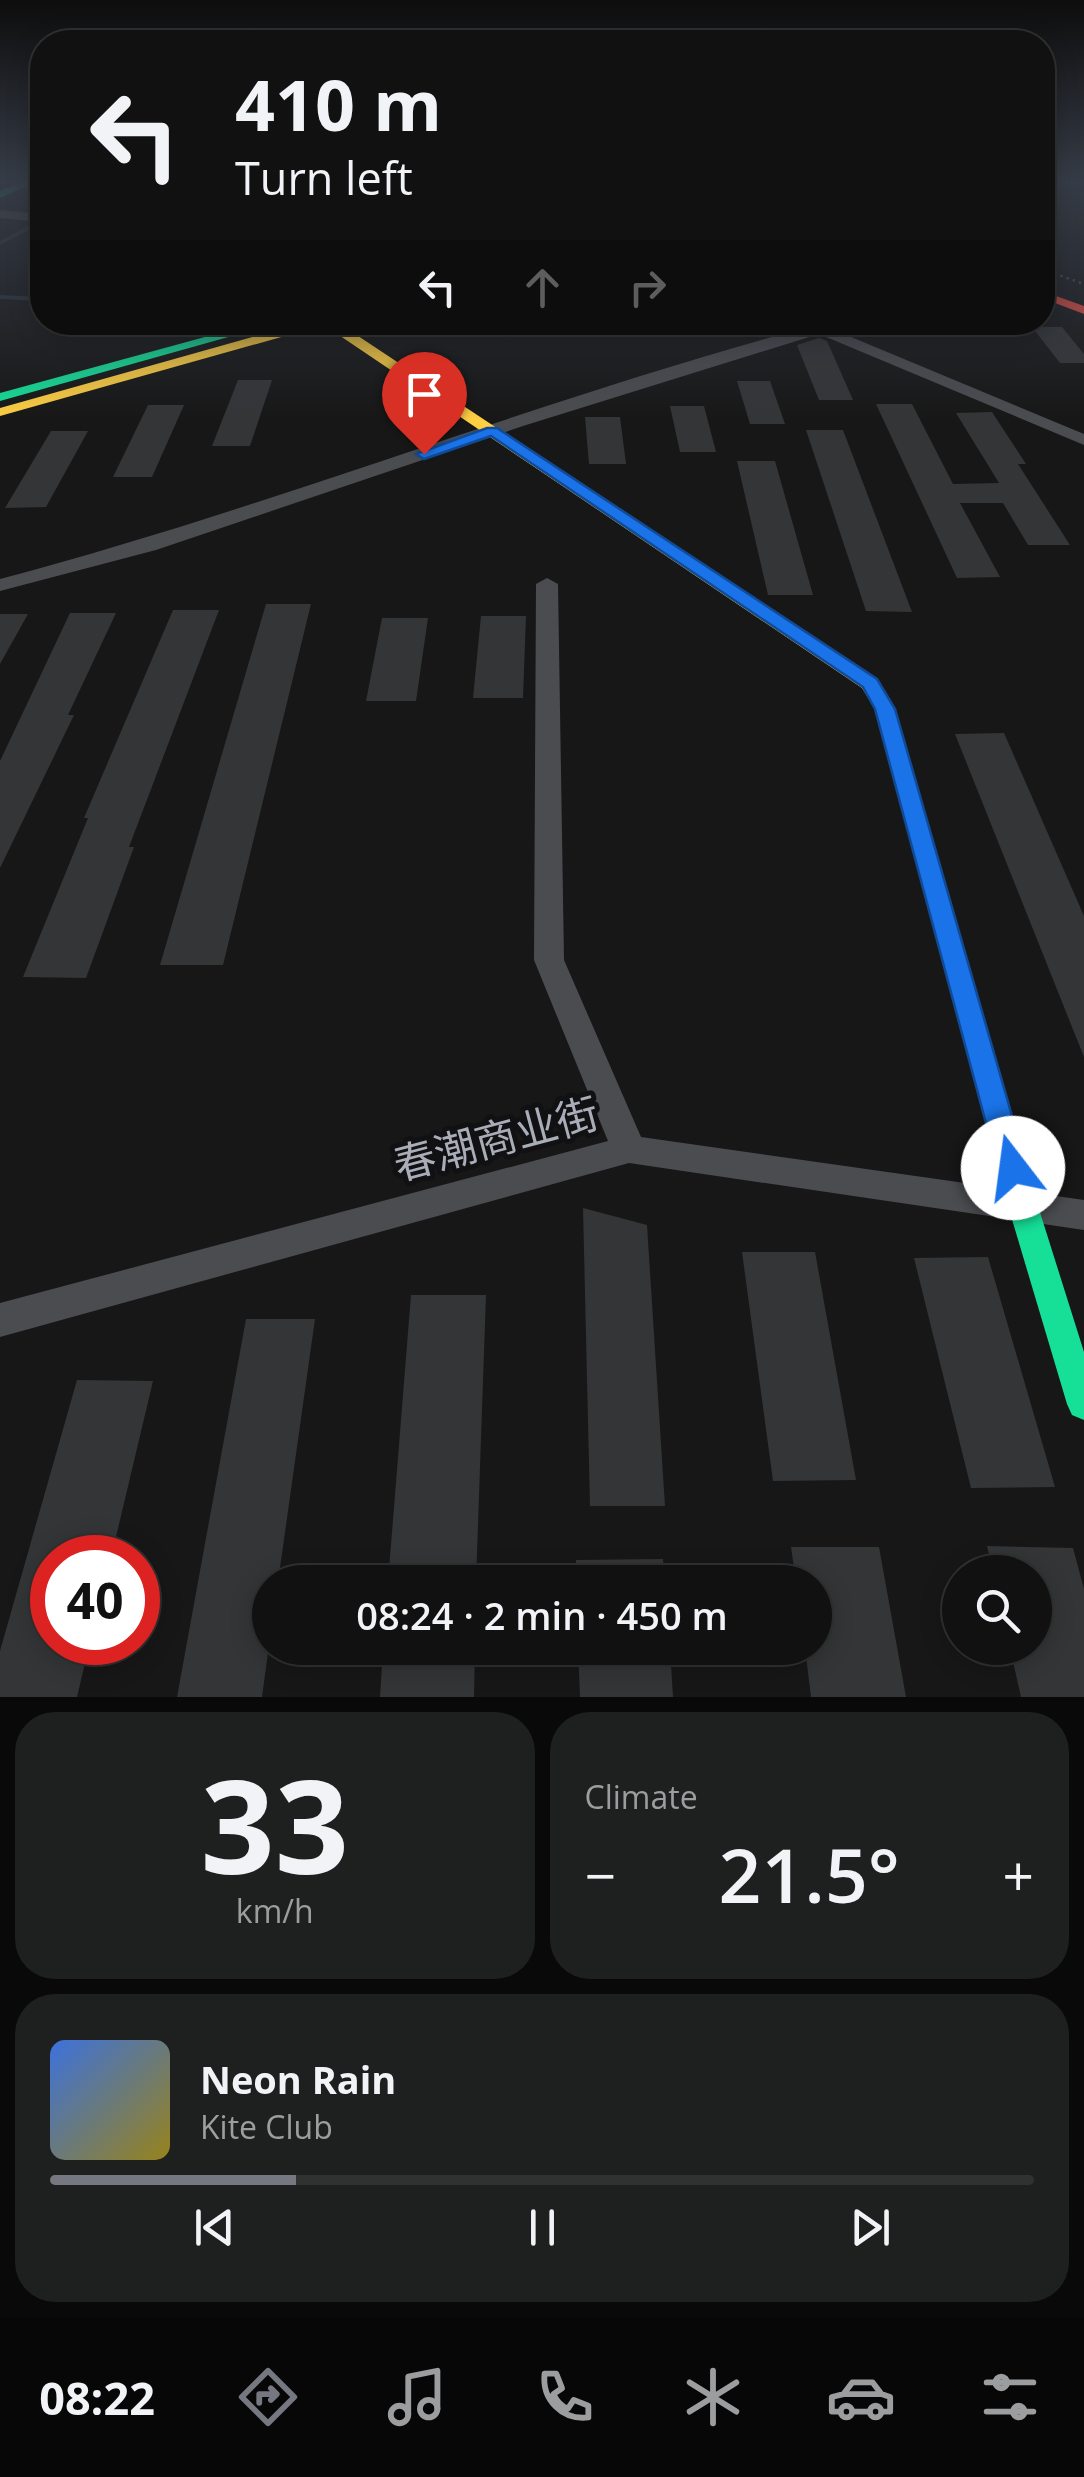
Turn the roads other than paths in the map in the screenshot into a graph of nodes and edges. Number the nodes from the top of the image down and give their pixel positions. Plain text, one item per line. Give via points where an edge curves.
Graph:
1 (1055, 284) edge
2 (1084, 294) edge
3 (1055, 299) edge
4 (1084, 310) edge
5 (208, 335) edge
6 (228, 335) edge
7 (240, 335) edge
8 (287, 335) edge
9 (347, 335) edge
10 (801, 335) edge
11 (834, 335) edge
12 (0, 396) edge
13 (0, 416) edge
14 (492, 431) junction
15 (1084, 440) edge
16 (547, 584) dead end
17 (0, 585) edge
18 (629, 1149) junction
19 (1024, 1206) junction
20 (1084, 1215) edge
21 (0, 1320) edge
22 (1084, 1404) edge

1 - 2 main road
3 - 4 main road
5 - 12 main road
6 - 12 main road
7 - 12 main road
8 - 13 main road
9 - 14 main road
10 - 14 street
11 - 15 street
14 - 17 street via 149,546
14 - 19 main road via 870,684 885,709
16 - 18 street via 549,960
18 - 19 street, 春潮商业街
18 - 21 street, 春潮商业街
19 - 20 street, 春潮商业街
19 - 22 main road

